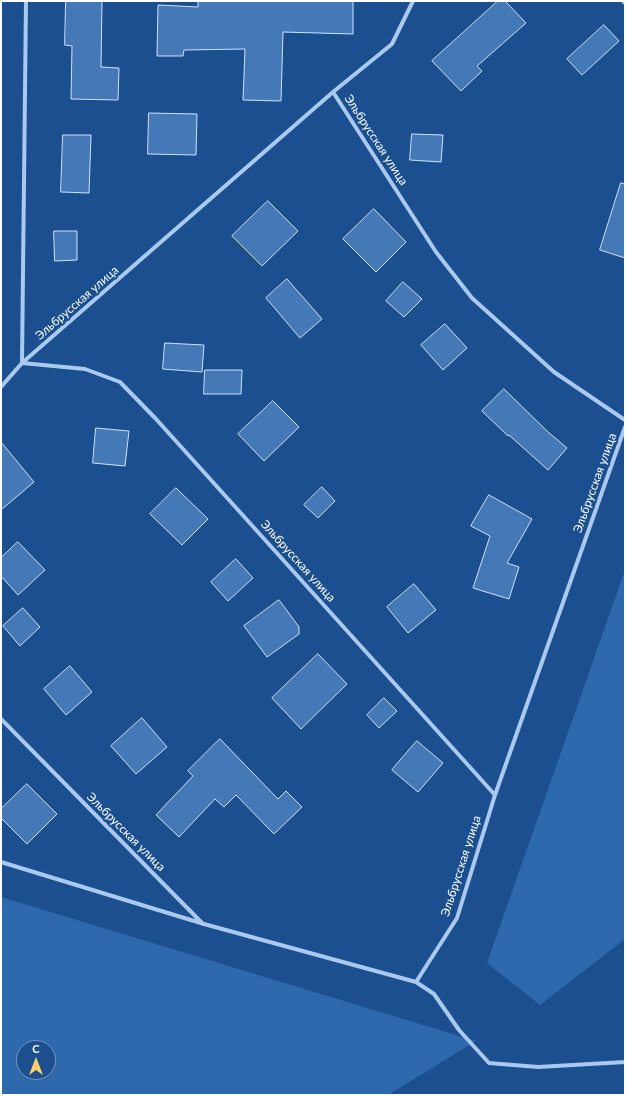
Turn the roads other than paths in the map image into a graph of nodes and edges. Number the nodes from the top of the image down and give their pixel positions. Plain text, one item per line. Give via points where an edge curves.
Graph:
1 (26, 1) edge
2 (413, 1) edge
3 (623, 1) edge
4 (625, 3) edge
5 (333, 92) junction
6 (22, 364) junction
7 (1, 386) edge
8 (625, 420) edge
9 (625, 427) edge
10 (1, 719) edge
11 (495, 795) junction
12 (1, 862) edge
13 (204, 924) junction
14 (416, 982) junction
15 (625, 1062) edge

1 - 6 street, Эльбрусская улица
2 - 5 street via 392,44
3 - 4 street
5 - 6 street, Эльбрусская улица
5 - 8 street, Эльбрусская улица via 436,252 472,298 554,372
6 - 7 street, Эльбрусская улица
6 - 11 street, Эльбрусская улица via 85,369 120,382 156,418
9 - 11 street, Эльбрусская улица
10 - 13 street, Эльбрусская улица
11 - 14 street, Эльбрусская улица via 458,918
12 - 13 street
13 - 14 street
14 - 15 street via 434,994 458,1030 489,1063 538,1066

